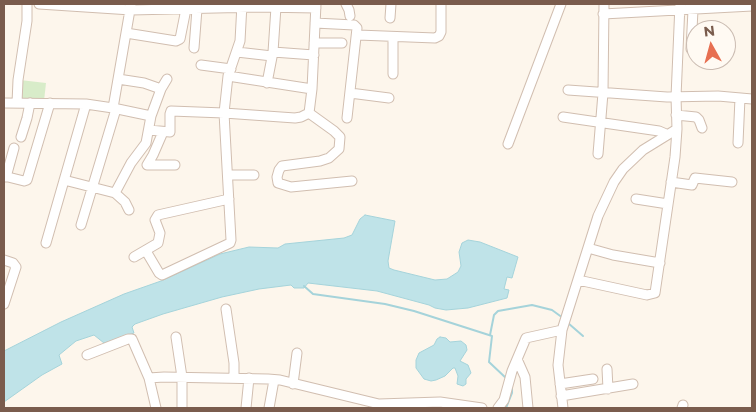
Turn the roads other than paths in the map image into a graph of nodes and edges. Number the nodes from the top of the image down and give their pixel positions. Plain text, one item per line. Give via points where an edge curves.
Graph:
1 (27, 4) edge
2 (39, 4) edge
3 (346, 4) edge
4 (391, 4) edge
5 (441, 4) edge
6 (561, 4) edge
7 (604, 4) edge
8 (242, 6) edge
9 (316, 6) edge
10 (752, 6) edge
11 (131, 7) edge
12 (276, 7) junction
13 (680, 7) edge
14 (186, 9) junction
15 (197, 9) junction
16 (693, 10) junction
17 (603, 14) junction
18 (350, 16) dead end
19 (390, 18) dead end
20 (693, 20) edge
21 (315, 23) junction
22 (126, 33) junction
23 (358, 34) junction
24 (393, 37) junction
25 (314, 43) junction
26 (342, 43) dead end
27 (194, 48) dead end
28 (686, 50) edge
29 (678, 51) junction
30 (237, 52) junction
31 (272, 54) junction
32 (314, 55) junction
33 (201, 65) dead end
34 (230, 72) junction
35 (393, 74) dead end
36 (118, 78) junction
37 (167, 79) dead end
38 (266, 83) junction
39 (162, 89) junction
40 (312, 89) junction
41 (568, 90) dead end
42 (350, 93) junction
43 (602, 93) junction
44 (676, 97) junction
45 (389, 98) dead end
46 (740, 98) junction
47 (752, 99) edge
48 (4, 103) edge
49 (17, 103) junction
50 (30, 103) junction
51 (50, 103) junction
52 (86, 104) junction
53 (115, 108) junction
54 (224, 113) junction
55 (309, 113) junction
56 (151, 116) junction
57 (676, 116) junction
58 (563, 117) dead end
59 (347, 118) dead end
60 (600, 124) junction
61 (702, 128) dead end
62 (676, 129) junction
63 (149, 130) junction
64 (163, 132) junction
65 (666, 134) junction
66 (21, 136) dead end
67 (738, 143) dead end
68 (508, 144) dead end
69 (14, 148) dead end
70 (598, 154) dead end
71 (175, 165) dead end
72 (228, 175) junction
73 (254, 175) dead end
74 (5, 177) edge
75 (64, 180) junction
76 (352, 181) dead end
77 (672, 182) junction
78 (732, 182) dead end
79 (92, 187) junction
80 (115, 193) junction
81 (230, 199) junction
82 (636, 199) dead end
83 (668, 204) junction
84 (129, 210) dead end
85 (81, 225) dead end
86 (46, 243) dead end
87 (588, 248) junction
88 (146, 251) junction
89 (134, 257) dead end
90 (4, 260) edge
91 (660, 264) junction
92 (578, 280) junction
93 (4, 304) edge
94 (226, 309) dead end
95 (565, 324) junction
96 (176, 338) dead end
97 (297, 353) dead end
98 (86, 355) dead end
99 (517, 358) junction
100 (607, 369) dead end
101 (182, 377) junction
102 (149, 378) junction
103 (234, 378) junction
104 (249, 378) junction
105 (593, 379) dead end
106 (274, 380) junction
107 (293, 384) junction
108 (560, 384) junction
109 (633, 384) dead end
110 (608, 389) junction
111 (561, 396) junction
112 (439, 405) edge
113 (379, 406) edge
114 (401, 406) edge
115 (465, 407) edge
116 (156, 408) edge
117 (182, 408) edge
118 (246, 408) edge
119 (269, 408) edge
120 (482, 408) edge
121 (498, 408) edge
122 (528, 408) edge
123 (563, 408) edge

1 - 49 street
2 - 11 street
3 - 18 street
4 - 19 street
5 - 24 street via 439,36
6 - 68 street
7 - 17 street
8 - 12 street
8 - 15 street
8 - 30 street
9 - 12 street
9 - 21 street
10 - 16 street
11 - 14 street
11 - 22 street
12 - 31 street
13 - 16 street
13 - 17 street
13 - 29 street
14 - 15 street
14 - 22 street via 180,39 176,41
15 - 27 street
16 - 20 street
17 - 43 street
21 - 23 street via 354,25
21 - 25 street
22 - 36 street
23 - 24 street
23 - 42 street
24 - 35 street
25 - 26 street
25 - 32 street
28 - 29 street
29 - 44 street
30 - 31 street
30 - 34 street
31 - 32 street
31 - 38 street
32 - 40 street
33 - 34 street
34 - 38 street
34 - 54 street
36 - 39 street
36 - 53 street
37 - 39 street
38 - 40 street
39 - 56 street
40 - 55 street
41 - 43 street
42 - 45 street
42 - 59 street
43 - 44 street
43 - 60 street
44 - 46 street
44 - 57 street
46 - 47 street
46 - 67 street
48 - 49 street
49 - 50 street
50 - 51 street
50 - 66 street
51 - 52 street
51 - 74 street via 28,180
52 - 53 street
52 - 75 street
53 - 56 street
53 - 79 street
54 - 55 street via 294,118
54 - 64 street via 171,112 170,132
54 - 72 street
55 - 76 street via 340,137 339,149 320,161 282,166 278,183 291,187
56 - 63 street
57 - 61 street via 696,116
57 - 62 street
58 - 60 street
60 - 65 street
60 - 70 street
62 - 65 street
62 - 77 street
63 - 64 street
63 - 80 street via 146,143
64 - 71 street via 144,168
65 - 87 street via 643,150 614,182
69 - 74 street
72 - 73 street
72 - 81 street
75 - 79 street
75 - 86 street
77 - 78 street via 692,185 695,178
77 - 83 street
79 - 80 street
79 - 85 street
80 - 84 street
81 - 88 street via 158,215 155,220 160,239
81 - 88 street via 230,242 162,275
82 - 83 street
83 - 91 street
87 - 91 street
87 - 92 street
88 - 89 street
90 - 93 street via 16,267
91 - 92 street via 656,291 651,295
92 - 95 street
94 - 103 street
95 - 99 street via 526,338
95 - 108 street via 558,365
96 - 101 street
97 - 107 street
98 - 102 street via 132,339
99 - 121 street via 504,400
99 - 122 street via 525,377
100 - 110 street
101 - 102 street
101 - 103 street
101 - 117 street
102 - 116 street
103 - 104 street
104 - 106 street
104 - 118 street
105 - 108 street
106 - 107 street
106 - 119 street
107 - 113 street
108 - 111 street
109 - 110 street
110 - 111 street
111 - 123 street
112 - 114 street
112 - 115 street
113 - 114 street
115 - 120 street

